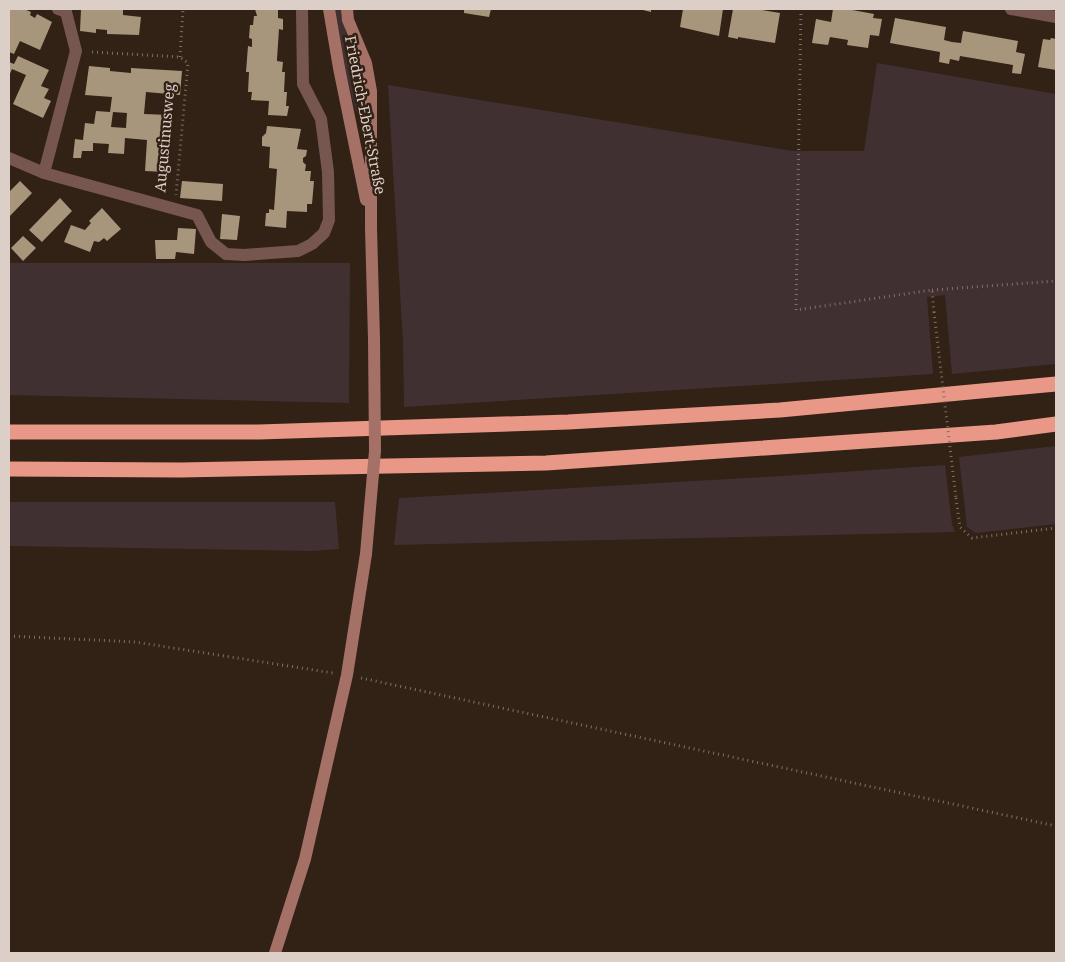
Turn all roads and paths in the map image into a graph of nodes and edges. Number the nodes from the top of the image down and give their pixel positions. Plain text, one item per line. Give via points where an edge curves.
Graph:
1 (58, 9) edge
2 (183, 9) edge
3 (302, 9) edge
4 (329, 9) edge
5 (347, 9) edge
6 (801, 9) edge
7 (1011, 9) edge
8 (1056, 17) edge
9 (76, 51) junction
10 (180, 57) junction
11 (9, 158) edge
12 (44, 173) junction
13 (175, 210) junction
14 (371, 228) junction
15 (1056, 281) edge
16 (932, 290) junction
17 (1056, 384) edge
18 (1056, 424) edge
19 (9, 432) edge
20 (9, 469) edge
21 (1056, 528) edge
22 (9, 636) edge
23 (347, 675) junction
24 (1056, 826) edge
25 (275, 953) edge

1 - 9 street via 66,12
2 - 10 path, Augustinusweg
3 - 13 street via 303,84 320,119 328,172 329,220 324,233 298,251 226,254 212,242 197,215
4 - 14 main road, Friedrich-Ebert-Straße
5 - 14 main road, Friedrich-Ebert-Straße via 348,20 366,63 371,92
6 - 16 path via 796,310
7 - 8 street
9 - 10 path
9 - 12 street
10 - 13 path, Augustinusweg via 188,63
11 - 12 street, Augustinusweg
12 - 13 street, Augustinusweg
14 - 23 main road, Friedrich-Ebert-Straße, bridge via 375,451 366,554
15 - 16 path
16 - 21 path, bridge via 960,527 972,538
17 - 19 highway via 780,410 568,422 259,432
18 - 20 highway via 996,432 546,463 182,470
22 - 23 path via 135,642
23 - 24 path
23 - 25 main road, Friedrich-Ebert-Straße via 305,860

